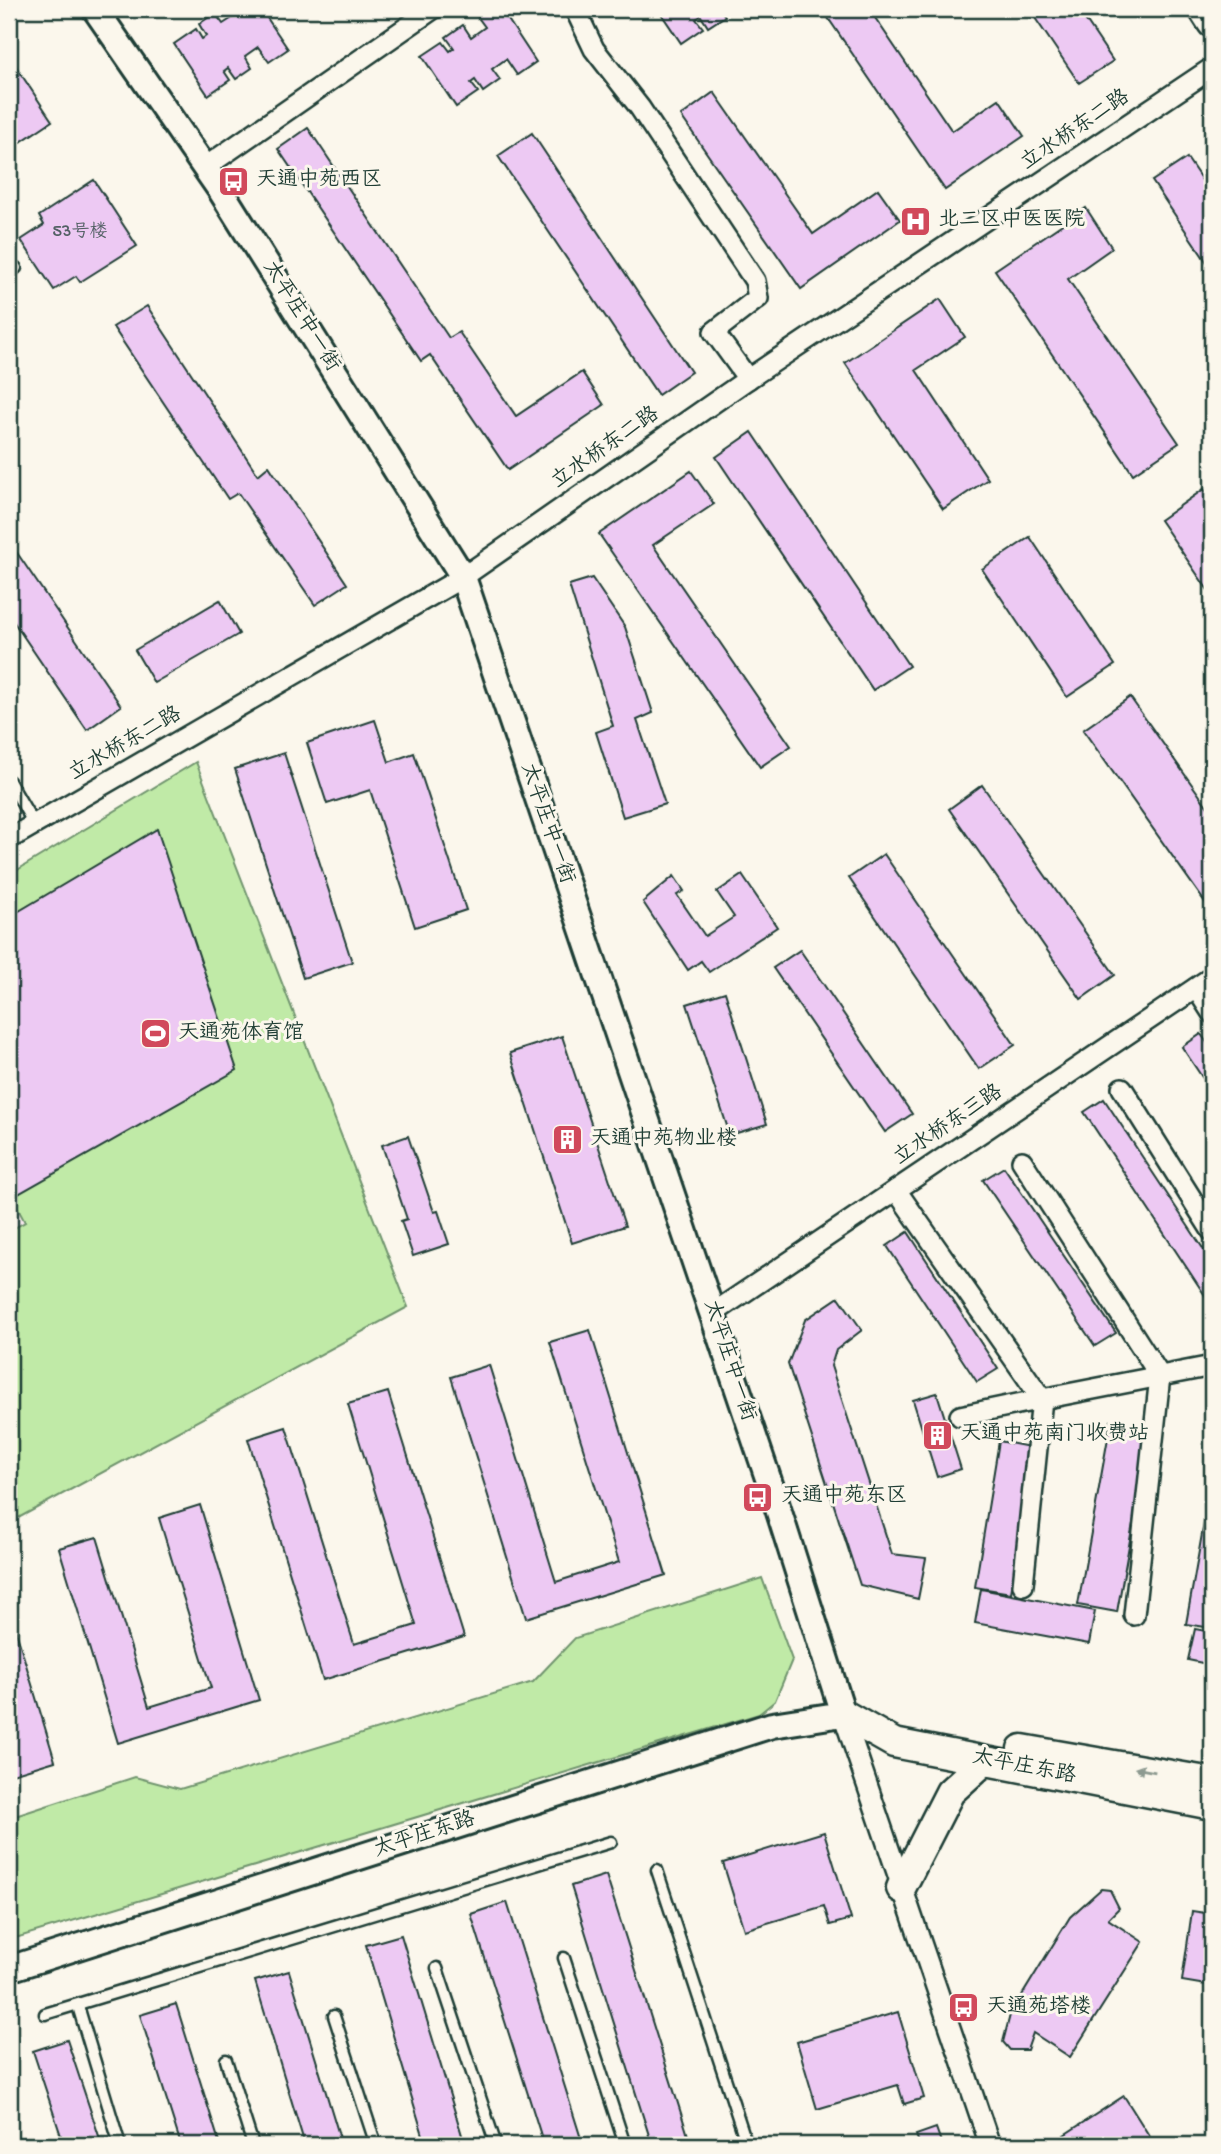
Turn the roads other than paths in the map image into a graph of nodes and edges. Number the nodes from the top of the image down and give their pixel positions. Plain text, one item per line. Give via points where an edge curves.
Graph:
1 (95, 9) edge
2 (433, 9) edge
3 (575, 9) edge
4 (1203, 9) edge
5 (1212, 23) edge
6 (1212, 68) edge
7 (204, 168) junction
8 (748, 379) junction
9 (463, 577) junction
10 (9, 781) edge
11 (34, 824) junction
12 (9, 839) edge
13 (1204, 983) edge
14 (1212, 1013) edge
15 (1122, 1088) dead end
16 (1021, 1161) dead end
17 (896, 1190) junction
18 (1212, 1231) edge
19 (712, 1314) junction
20 (1212, 1366) edge
21 (1160, 1376) junction
22 (1042, 1399) junction
23 (960, 1416) dead end
24 (1023, 1585) dead end
25 (1135, 1615) dead end
26 (843, 1714) junction
27 (984, 1760) junction
28 (1212, 1782) edge
29 (1212, 1805) edge
30 (611, 1842) dead end
31 (657, 1870) dead end
32 (901, 1888) junction
33 (564, 1958) dead end
34 (437, 1968) dead end
35 (9, 1969) edge
36 (78, 2006) junction
37 (45, 2014) dead end
38 (334, 2016) dead end
39 (226, 2060) dead end
40 (120, 2145) edge
41 (253, 2145) edge
42 (376, 2145) edge
43 (496, 2145) edge
44 (625, 2145) edge
45 (747, 2145) edge
46 (990, 2145) edge

1 - 7 street, 太平庄中一街
2 - 7 street
3 - 8 street via 594,49 640,108 755,281 758,298 714,332
4 - 5 main road
6 - 8 street, 立水桥东二路
7 - 9 street, 太平庄中一街
8 - 9 street, 立水桥东二路
9 - 11 street, 立水桥东二路
9 - 19 street, 太平庄中一街
10 - 11 lane
11 - 12 street, 立水桥东二路
13 - 14 street
13 - 17 street, 立水桥东三路
15 - 18 street
16 - 21 street
17 - 19 street, 立水桥东三路
17 - 22 street
19 - 26 street, 太平庄中一街
20 - 21 street
21 - 22 street
21 - 25 street
22 - 23 street
22 - 24 street
26 - 27 main road, 太平庄东路 via 894,1743
28 -> 26 main road, 太平庄东路
26 - 32 street
26 - 35 street, 太平庄东路 via 772,1725
27 - 29 main road, 太平庄东路
27 - 32 main road via 950,1792
30 - 36 lane
31 - 45 lane
32 - 46 street
33 - 44 lane
34 - 43 lane
36 - 37 lane
36 - 40 lane
38 - 42 lane
39 - 41 lane

